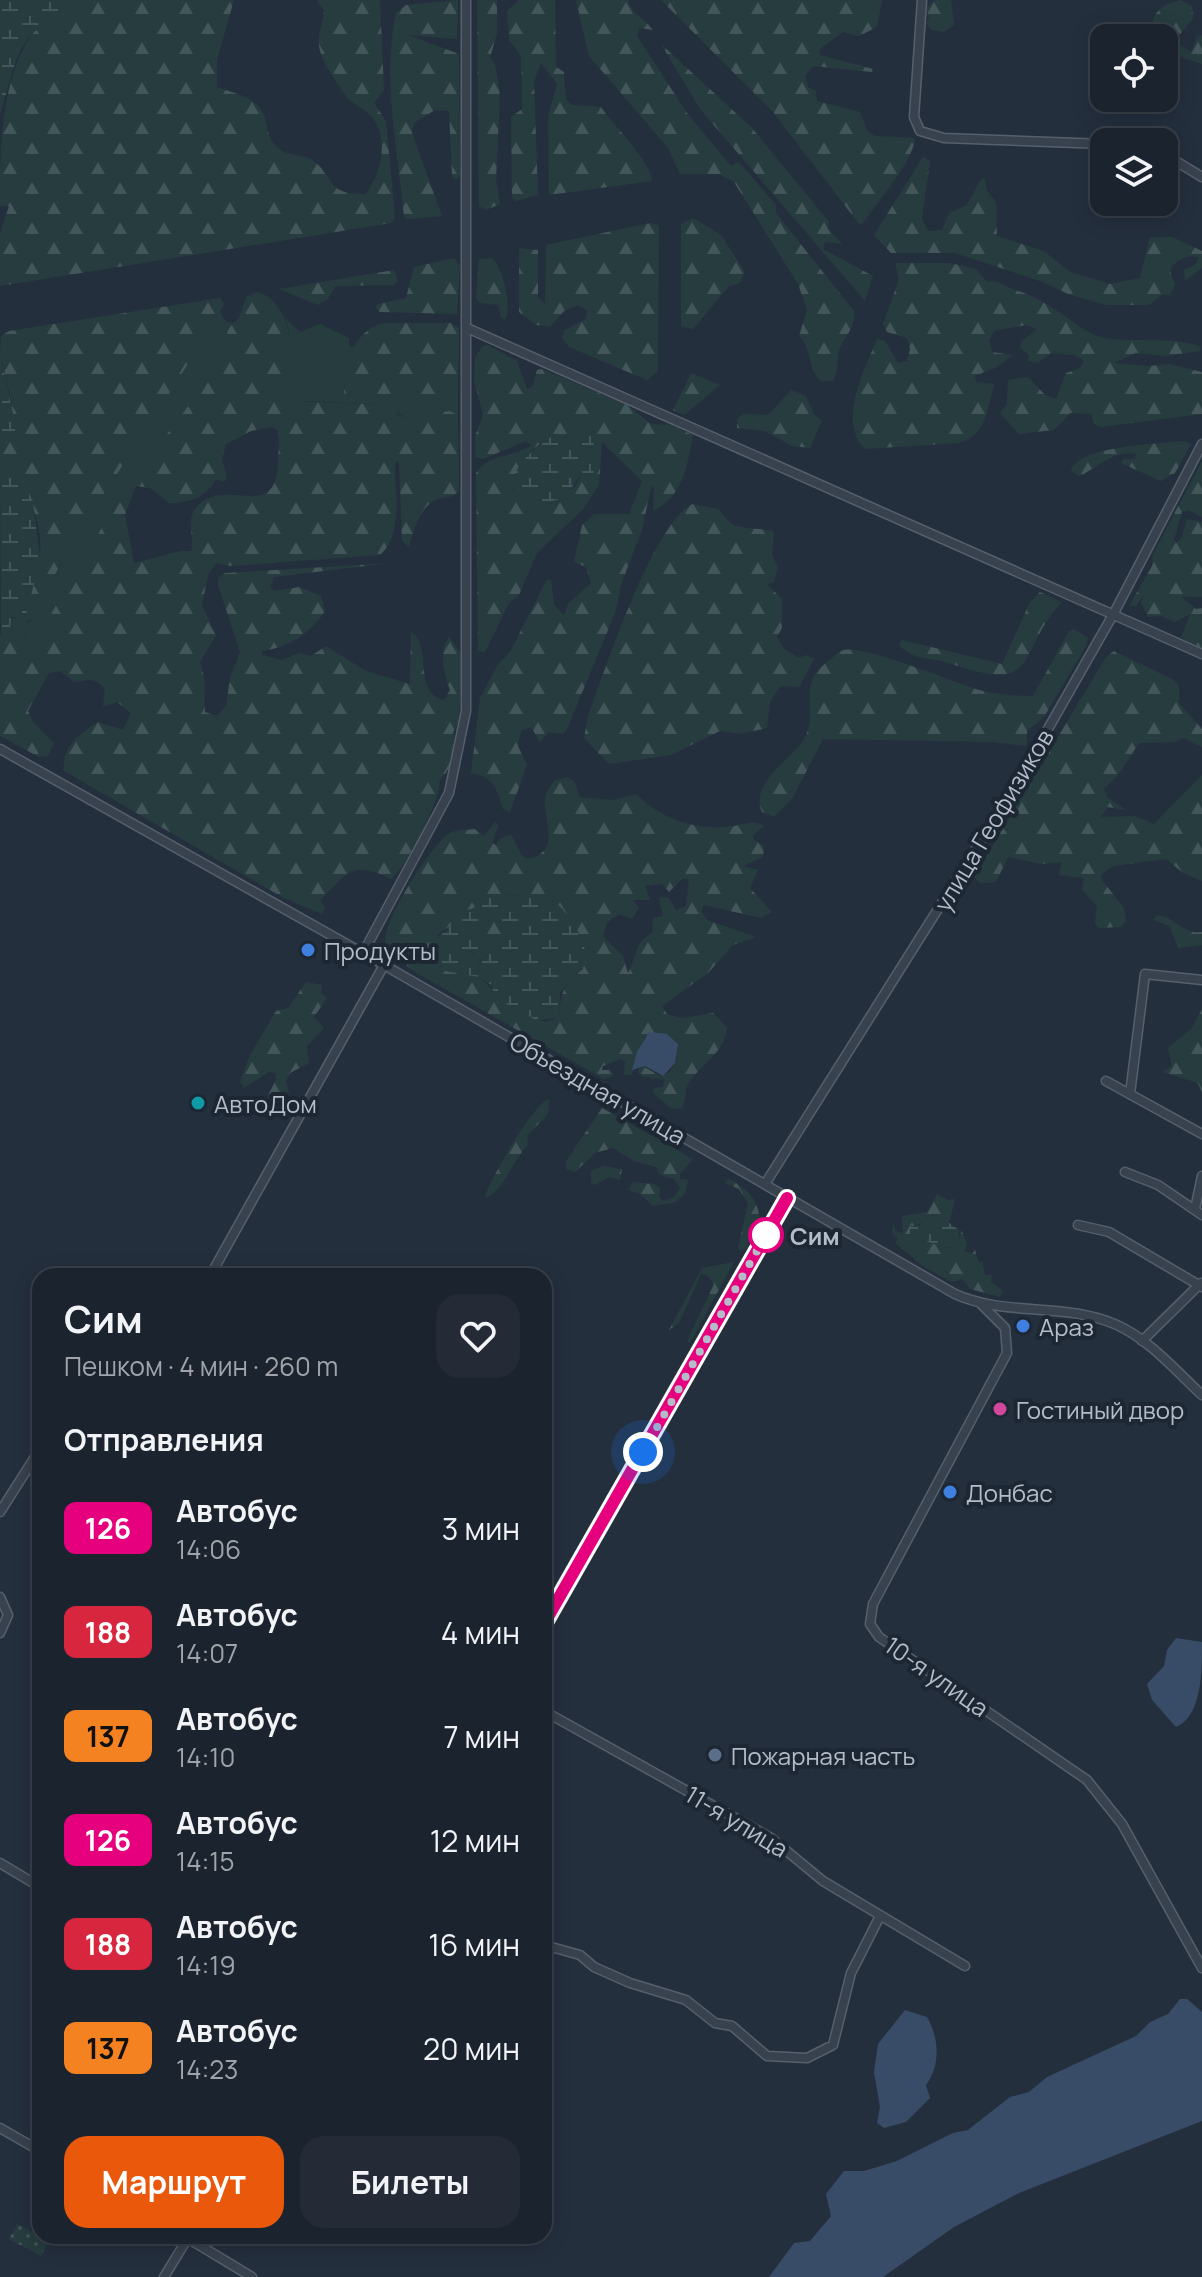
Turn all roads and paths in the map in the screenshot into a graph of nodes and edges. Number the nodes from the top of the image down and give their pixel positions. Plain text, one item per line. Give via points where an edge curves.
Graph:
1 (466, 0) edge
2 (922, 0) edge
3 (1090, 143) edge
4 (1178, 162) edge
5 (1202, 177) edge
6 (467, 328) junction
7 (1202, 444) edge
8 (1114, 613) junction
9 (1202, 654) edge
10 (0, 749) edge
11 (363, 953) junction
12 (384, 965) junction
13 (1202, 980) edge
14 (1106, 1081) dead end
15 (1130, 1094) junction
16 (1202, 1134) edge
17 (1125, 1172) dead end
18 (1202, 1176) edge
19 (765, 1184) junction
20 (787, 1198) junction
21 (1199, 1212) edge
22 (1078, 1225) dead end
23 (214, 1268) edge
24 (1201, 1285) edge
25 (980, 1303) junction
26 (1142, 1341) junction
27 (1202, 1395) edge
28 (32, 1462) edge
29 (0, 1512) edge
30 (0, 1597) edge
31 (552, 1610) edge
32 (2, 1630) edge
33 (552, 1715) edge
34 (0, 1863) edge
35 (32, 1882) edge
36 (880, 1916) junction
37 (552, 1947) edge
38 (965, 1966) dead end
39 (1202, 1968) edge
40 (0, 2128) edge
41 (32, 2146) edge
42 (183, 2244) edge
43 (198, 2244) edge
44 (164, 2277) edge
45 (252, 2277) edge

1 - 6 street
2 - 3 street via 914,117 920,131 944,138
4 - 5 street
6 - 8 street
6 - 11 street via 469,669 462,741 436,823
7 - 8 street, улица Геофизиков
8 - 9 street
8 - 19 street, улица Геофизиков via 989,829
10 - 11 street, Объездная улица
11 - 12 street, Объездная улица
12 - 19 street, Объездная улица
12 - 23 street
13 - 15 street via 1145,974
14 - 15 street
15 - 16 street
17 - 21 street
18 - 21 street
19 - 20 street, Объездная улица
20 - 25 street, Объездная улица via 945,1289
20 - 31 street
22 - 24 street via 1109,1232
24 - 26 street
25 - 26 street, Объездная улица via 1093,1317
25 - 39 street, 10-я улица via 1005,1328 1005,1360 873,1604 870,1624 879,1637 1087,1780 1122,1824
26 - 27 street, Объездная улица
28 - 29 street
30 - 32 street via 8,1610
33 - 36 street, 11-я улица via 771,1838 823,1881
34 - 35 street
36 - 37 street via 851,1973 833,2045 807,2058 767,2056 732,2026 715,2023 686,2000 630,1983 580,1955
36 - 38 street, 11-я улица
40 - 41 street
42 - 44 street
43 - 45 street

